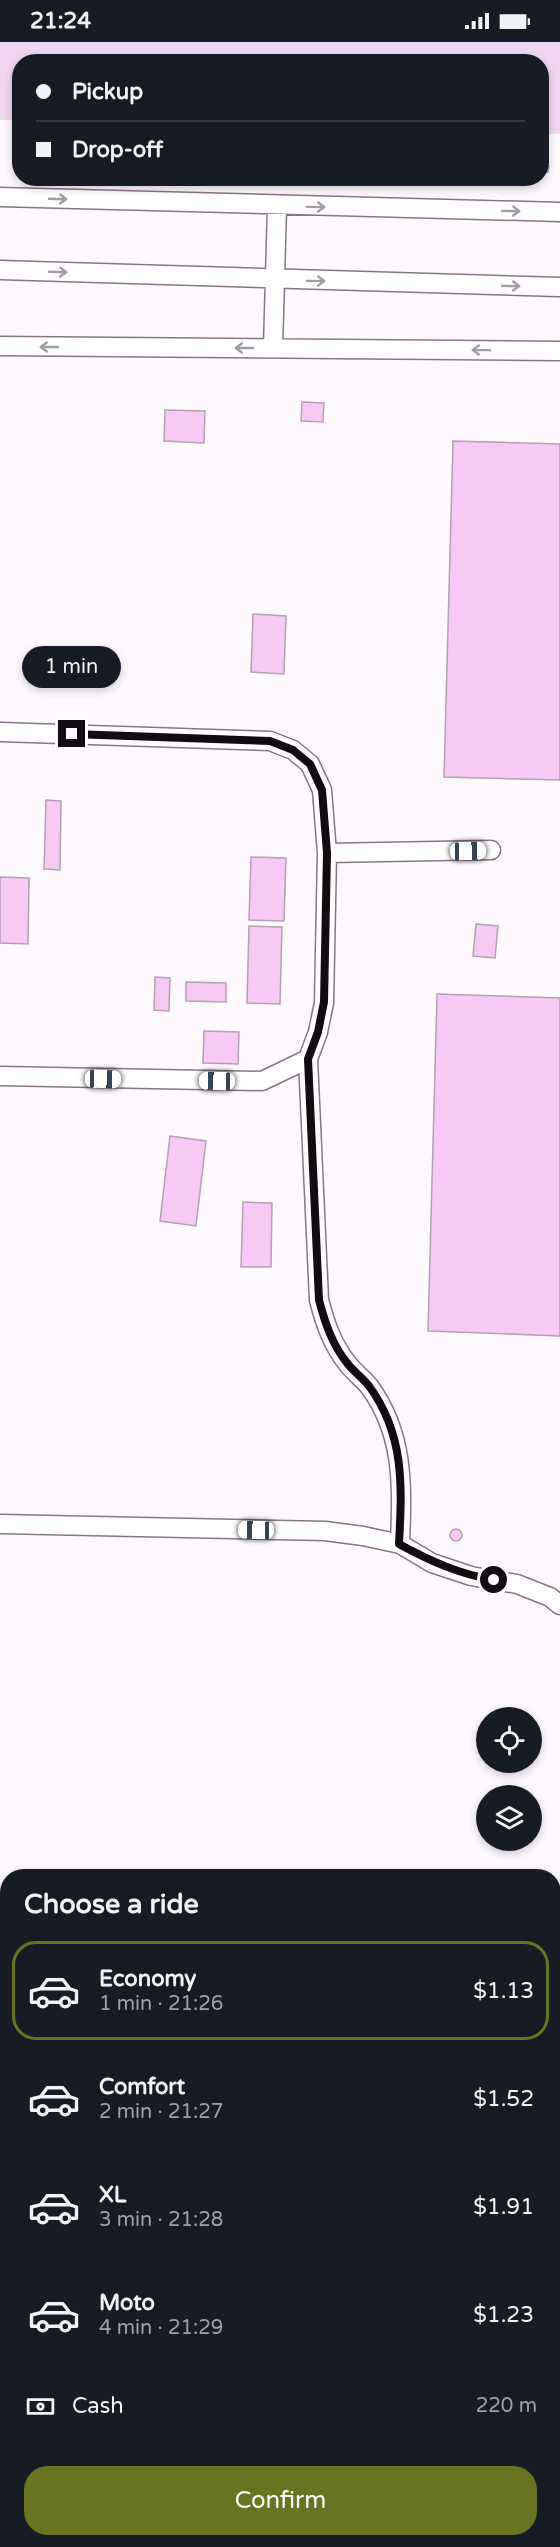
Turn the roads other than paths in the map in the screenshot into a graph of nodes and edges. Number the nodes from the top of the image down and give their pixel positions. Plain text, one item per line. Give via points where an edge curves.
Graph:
1 (0, 197) edge
2 (277, 206) junction
3 (560, 212) edge
4 (0, 270) edge
5 (275, 280) junction
6 (560, 287) edge
7 (0, 346) edge
8 (273, 348) junction
9 (560, 351) edge
10 (0, 732) edge
11 (491, 850) dead end
12 (327, 853) junction
13 (308, 1059) junction
14 (0, 1076) edge
15 (0, 1524) edge
16 (399, 1544) junction
17 (560, 1605) edge

1 -> 2 lane
2 -> 3 lane
2 - 5 lane
4 -> 5 lane
5 -> 6 lane
5 - 8 lane
8 -> 7 lane
9 -> 8 lane
10 - 12 lane via 270,741 293,750 310,764 322,790
11 - 12 lane
12 - 13 lane via 324,1002
13 - 14 lane via 262,1082
13 - 16 lane via 319,1300 328,1332 385,1412 397,1442 402,1493
15 - 16 lane via 325,1531
16 - 17 lane via 432,1563 471,1576 517,1584

